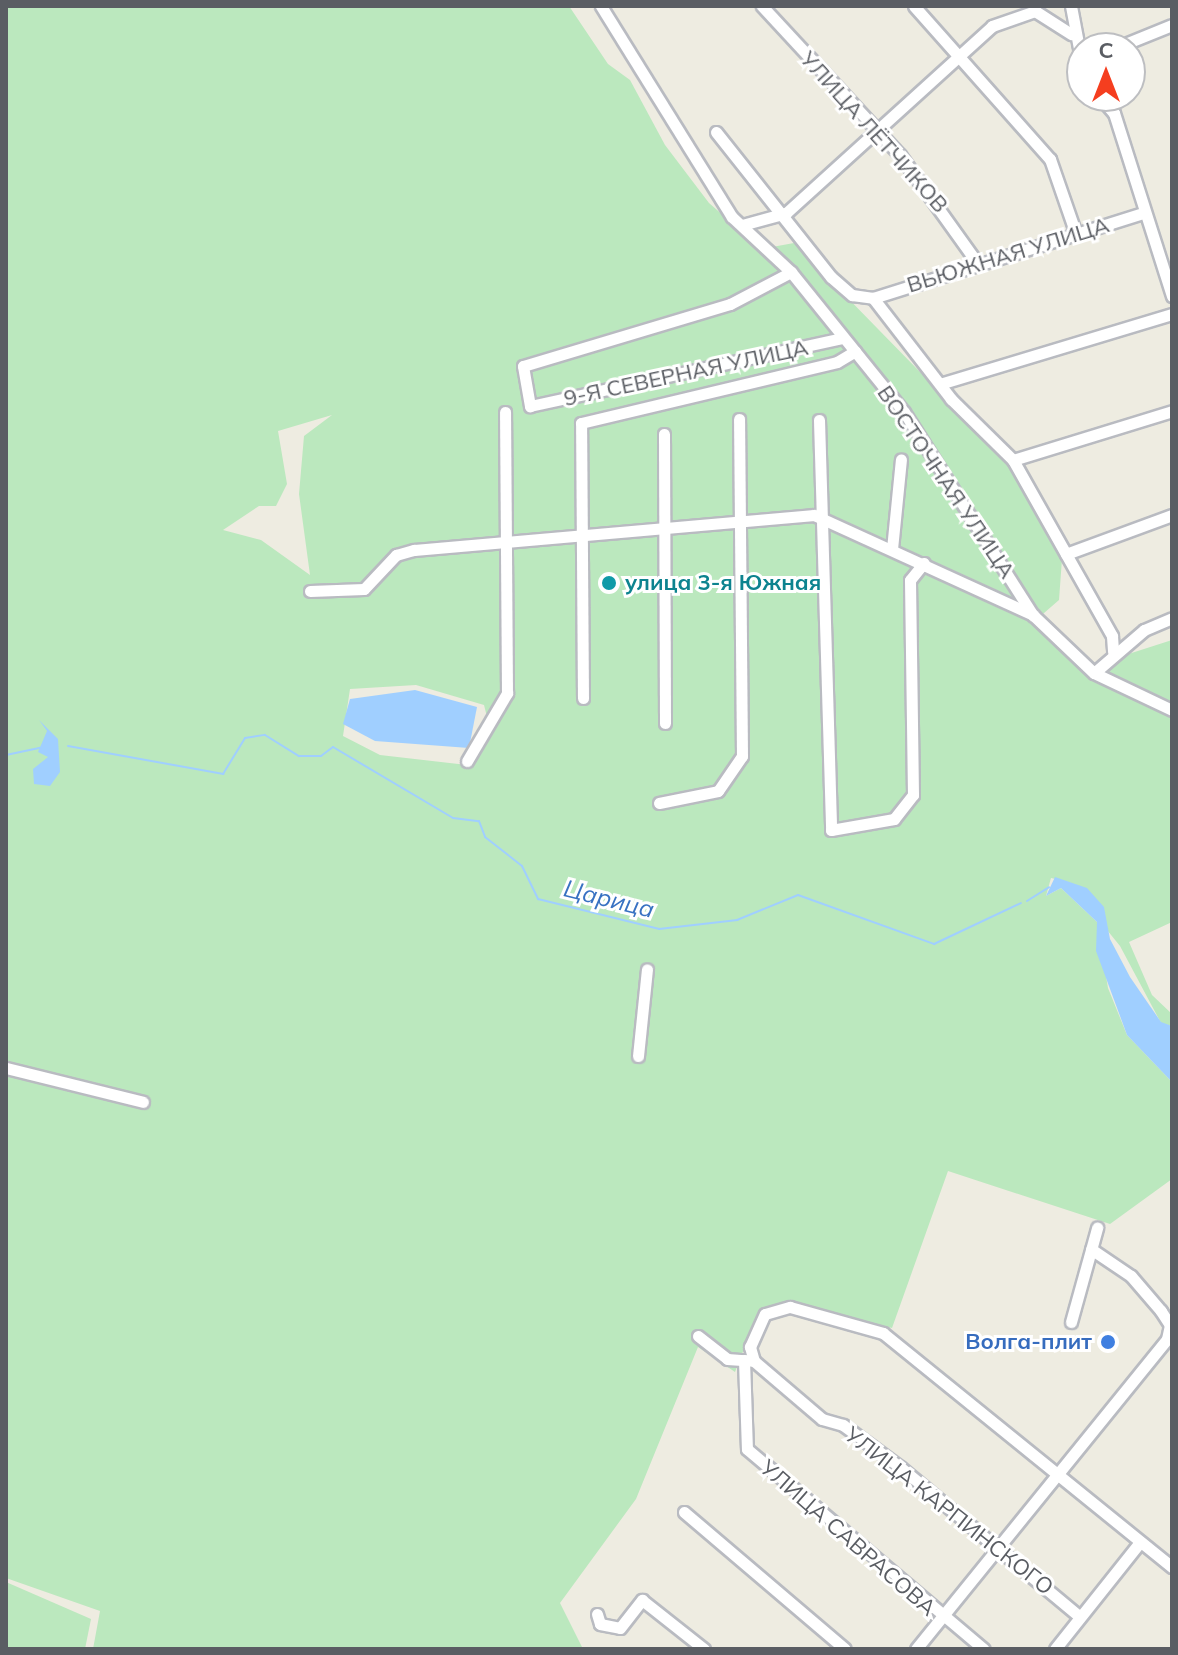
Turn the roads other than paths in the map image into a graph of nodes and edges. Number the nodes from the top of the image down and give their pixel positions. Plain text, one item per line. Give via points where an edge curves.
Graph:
1 (601, 6) edge
2 (762, 6) edge
3 (914, 6) edge
4 (1071, 6) edge
5 (1172, 25) edge
6 (1069, 32) edge
7 (1071, 32) edge
8 (1146, 35) edge
9 (957, 55) junction
10 (1113, 112) edge
11 (876, 128) junction
12 (716, 132) dead end
13 (786, 213) junction
14 (1143, 213) junction
15 (742, 225) junction
16 (1076, 234) junction
17 (978, 264) junction
18 (791, 272) junction
19 (1172, 296) edge
20 (873, 298) junction
21 (1172, 314) edge
22 (841, 338) junction
23 (855, 351) junction
24 (943, 383) junction
25 (1172, 411) edge
26 (505, 412) dead end
27 (739, 419) dead end
28 (819, 420) dead end
29 (664, 434) dead end
30 (901, 459) dead end
31 (1013, 460) junction
32 (1172, 515) edge
33 (819, 517) junction
34 (740, 521) junction
35 (664, 528) junction
36 (584, 534) junction
37 (506, 542) junction
38 (892, 549) junction
39 (1066, 554) junction
40 (924, 563) junction
41 (310, 591) dead end
42 (1033, 615) junction
43 (1172, 618) edge
44 (1113, 652) junction
45 (1094, 673) junction
46 (583, 698) dead end
47 (1172, 710) edge
48 (665, 723) dead end
49 (467, 761) dead end
50 (659, 803) dead end
51 (647, 969) dead end
52 (638, 1056) dead end
53 (6, 1068) edge
54 (143, 1102) dead end
55 (1097, 1228) dead end
56 (1091, 1249) junction
57 (1071, 1322) dead end
58 (698, 1336) dead end
59 (749, 1360) junction
60 (1057, 1474) junction
61 (684, 1512) dead end
62 (1140, 1542) junction
63 (997, 1550) junction
64 (1172, 1567) edge
65 (597, 1614) dead end
66 (1080, 1617) junction
67 (941, 1618) junction
68 (704, 1649) edge
69 (845, 1649) edge
70 (916, 1649) edge
71 (984, 1649) edge
72 (1055, 1649) edge

1 - 15 street, ВОСТОЧНАЯ УЛИЦА via 676,137
2 - 11 street, УЛИЦА ЛЁТЧИКОВ
3 - 9 street
4 - 7 street
5 - 8 street
6 - 9 street via 1053,16 1020,13
9 - 11 street
9 - 16 street via 1050,159
10 - 14 street
11 - 13 street
11 - 17 street, УЛИЦА ЛЁТЧИКОВ via 962,231
12 - 13 street
13 - 15 street
13 - 20 street via 831,277 852,295
14 - 16 street, ВЬЮЖНАЯ УЛИЦА
14 - 19 street
15 - 18 street, ВОСТОЧНАЯ УЛИЦА
16 - 17 street, ВЬЮЖНАЯ УЛИЦА
17 - 20 street, ВЬЮЖНАЯ УЛИЦА
18 - 22 street, ВОСТОЧНАЯ УЛИЦА
18 - 22 street, 9-Я СЕВЕРНАЯ УЛИЦА via 730,304 523,366 530,406
20 - 24 street
21 - 24 street
22 - 23 street, ВОСТОЧНАЯ УЛИЦА
23 - 36 street via 837,362 581,423
23 - 42 street, ВОСТОЧНАЯ УЛИЦА via 904,412
24 - 31 street
25 - 31 street
26 - 37 street
27 - 34 street
28 - 33 street
29 - 35 street
30 - 38 street
31 - 39 street
32 - 39 street
33 - 34 street
33 - 38 street
33 - 40 street via 826,824 856,828 902,815 914,767 910,580
34 - 35 street
34 - 50 street via 742,756 718,791
35 - 36 street
35 - 48 street
36 - 37 street
36 - 46 street
37 - 41 street via 414,550 396,555 364,589
37 - 49 street via 507,693
38 - 40 street
39 - 44 street
40 - 42 street
42 - 45 street, ВОСТОЧНАЯ УЛИЦА
43 - 44 street
44 - 45 street
45 - 47 street, ВОСТОЧНАЯ УЛИЦА
51 - 52 street
53 - 54 street
55 - 56 street
56 - 57 street
56 - 60 street via 1131,1276 1170,1325 1167,1339
58 - 59 street, УЛИЦА КАРПИНСКОГО via 727,1359
59 - 60 street, УЛИЦА САВРАСОВА via 765,1314 790,1307 883,1333
59 - 63 street, УЛИЦА КАРПИНСКОГО via 822,1419 843,1425 900,1467
59 - 67 street, УЛИЦА САВРАСОВА via 747,1449
60 - 62 street, УЛИЦА САВРАСОВА
60 - 63 street
61 - 69 street
62 - 64 street, УЛИЦА САВРАСОВА
62 - 66 street
63 - 66 street, УЛИЦА КАРПИНСКОГО
63 - 67 street
65 - 68 street via 600,1624 620,1628 642,1600
66 - 72 street
67 - 70 street
67 - 71 street, УЛИЦА САВРАСОВА

